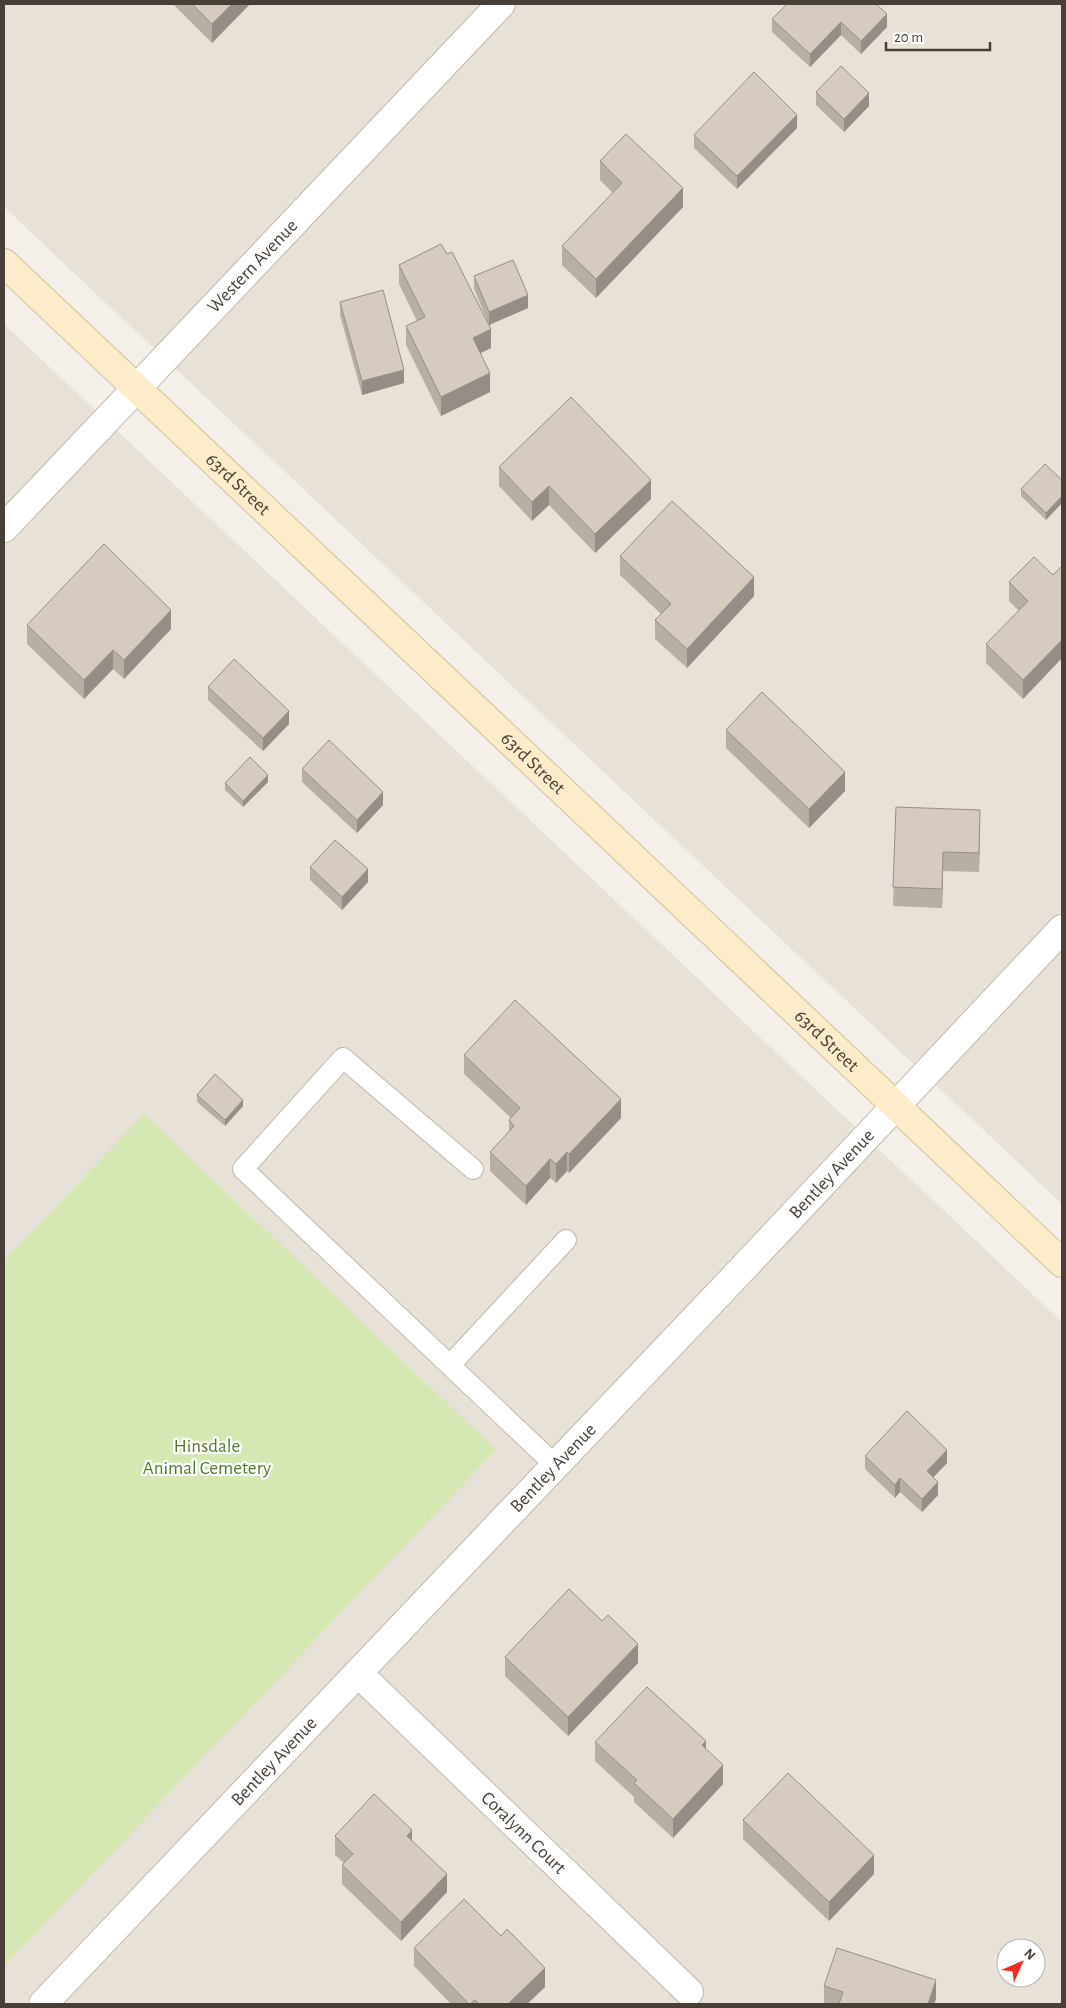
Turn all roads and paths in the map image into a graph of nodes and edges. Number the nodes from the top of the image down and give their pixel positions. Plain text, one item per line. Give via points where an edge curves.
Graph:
1 (502, 4) edge
2 (4, 263) edge
3 (136, 389) junction
4 (4, 528) edge
5 (1062, 930) edge
6 (895, 1105) junction
7 (473, 1169) dead end
8 (566, 1240) dead end
9 (1062, 1263) edge
10 (450, 1365) junction
11 (556, 1466) junction
12 (358, 1673) junction
13 (689, 1992) dead end
14 (43, 2004) edge

1 - 3 street, Western Avenue
2 - 3 main road, 63rd Street
3 - 4 street, Western Avenue
3 - 6 main road, 63rd Street
5 - 6 street, Bentley Avenue
6 - 9 main road, 63rd Street
6 - 11 street, Bentley Avenue
7 - 10 lane via 343,1058 243,1169
8 - 10 lane
10 - 11 lane
11 - 12 street, Bentley Avenue
12 - 13 street, Coralynn Court
12 - 14 street, Bentley Avenue

